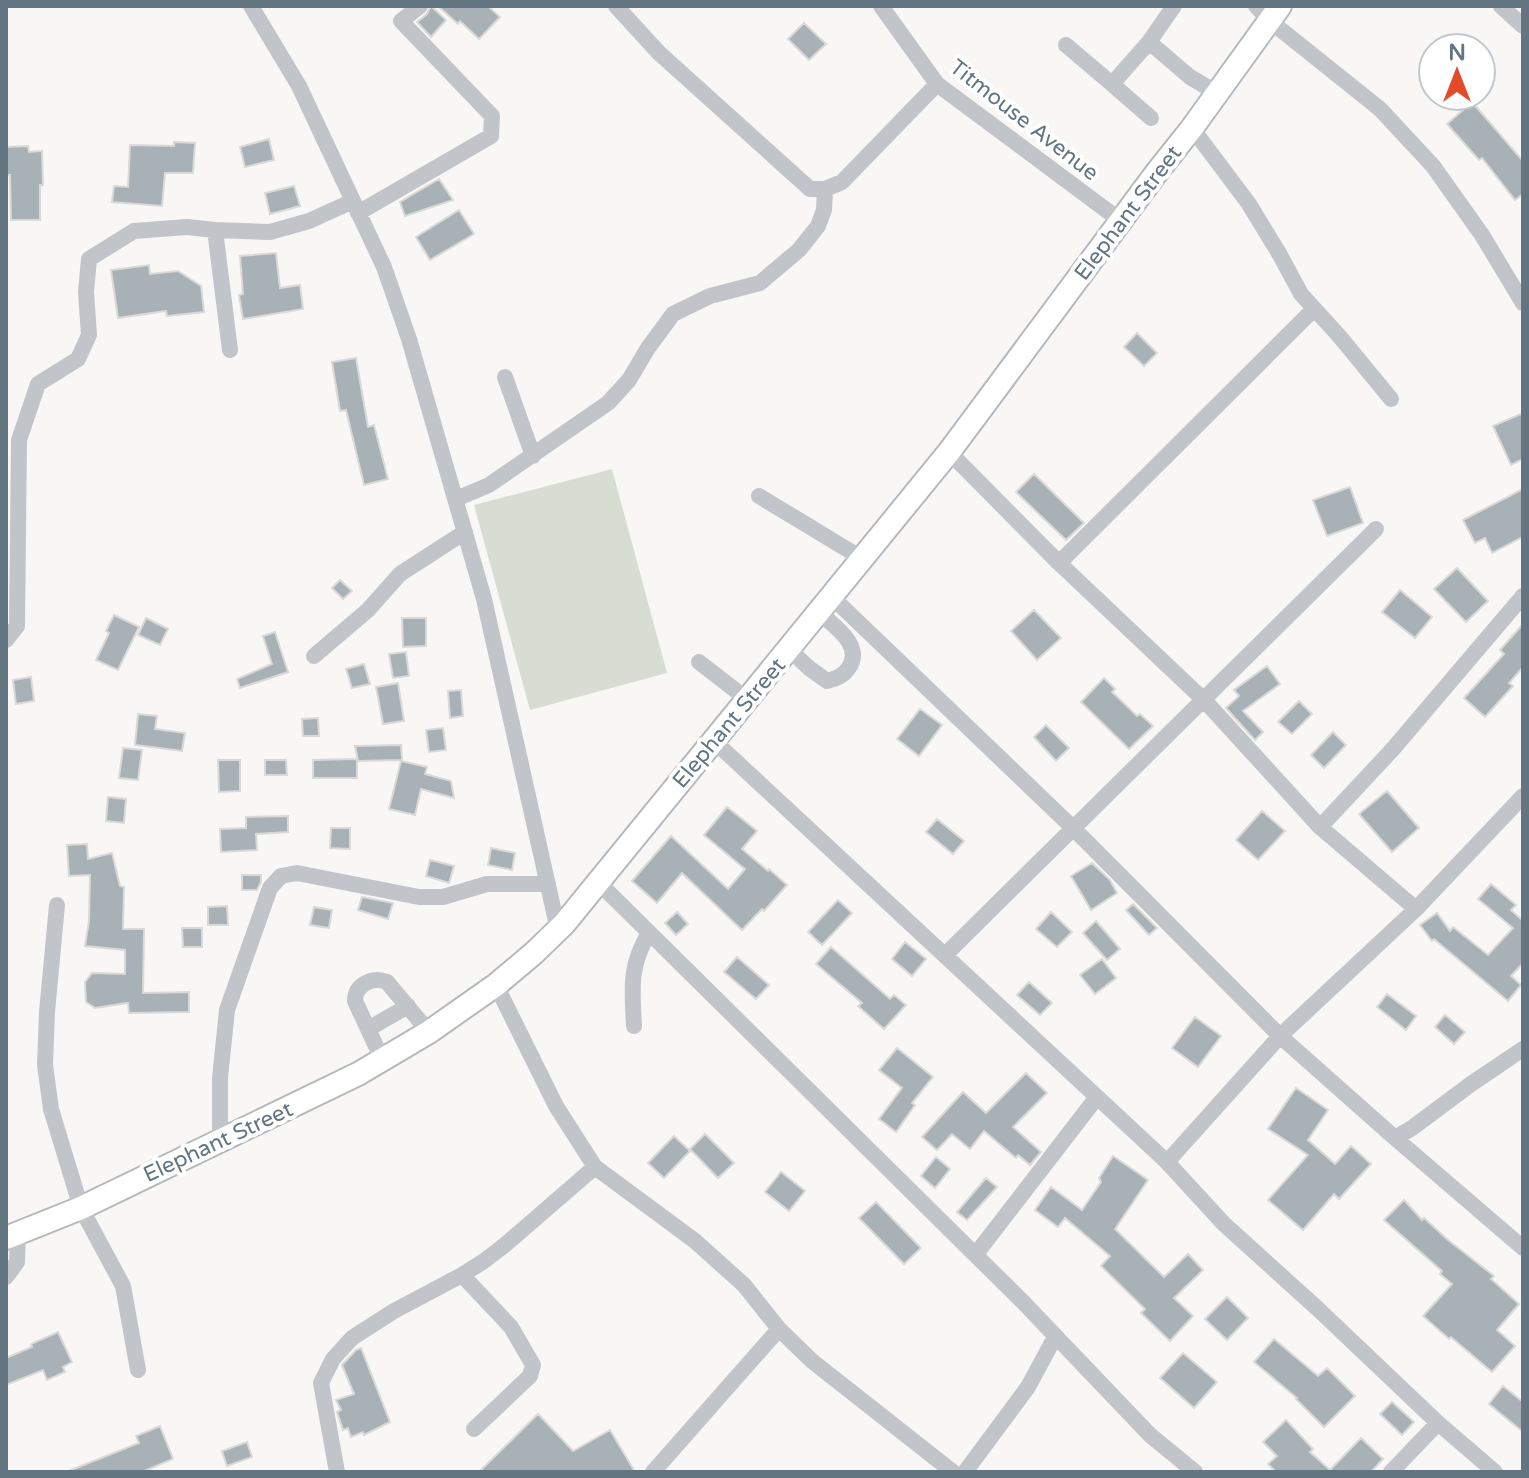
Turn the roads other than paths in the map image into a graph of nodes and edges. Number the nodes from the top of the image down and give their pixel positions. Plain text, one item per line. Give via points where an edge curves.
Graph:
1 (251, 6) edge
2 (420, 6) edge
3 (616, 6) edge
4 (881, 6) edge
5 (1174, 6) edge
6 (1509, 8) edge
7 (1269, 11) edge
8 (1523, 26) edge
9 (1149, 42) junction
10 (1066, 45) dead end
11 (937, 84) junction
12 (1112, 84) junction
13 (1217, 93) junction
14 (1151, 118) dead end
15 (1192, 128) junction
16 (825, 189) junction
17 (356, 207) junction
18 (1121, 221) junction
19 (215, 230) junction
20 (1523, 303) edge
21 (1314, 309) junction
22 (230, 350) dead end
23 (505, 377) dead end
24 (1391, 399) dead end
25 (949, 452) junction
26 (533, 456) junction
27 (759, 496) dead end
28 (456, 499) junction
29 (1376, 529) dead end
30 (465, 532) junction
31 (863, 559) junction
32 (1059, 563) junction
33 (1523, 596) edge
34 (826, 605) junction
35 (6, 640) edge
36 (790, 650) junction
37 (314, 656) dead end
38 (699, 662) dead end
39 (748, 700) junction
40 (1205, 701) junction
41 (714, 741) junction
42 (1523, 796) edge
43 (1072, 827) junction
44 (1320, 827) junction
45 (597, 881) junction
46 (548, 884) junction
47 (57, 905) dead end
48 (1416, 909) junction
49 (558, 930) junction
50 (649, 933) junction
51 (945, 955) junction
52 (496, 985) junction
53 (408, 1006) junction
54 (634, 1026) dead end
55 (368, 1029) junction
56 (429, 1032) junction
57 (1280, 1036) junction
58 (1523, 1049) edge
59 (382, 1059) junction
60 (1097, 1097) junction
61 (1395, 1138) junction
62 (220, 1139) junction
63 (1167, 1162) junction
64 (595, 1167) junction
65 (81, 1208) junction
66 (12, 1235) edge
67 (1523, 1248) edge
68 (976, 1254) junction
69 (462, 1275) junction
70 (6, 1277) edge
71 (779, 1329) junction
72 (1055, 1337) junction
73 (138, 1370) dead end
74 (1438, 1423) junction
75 (474, 1429) dead end
76 (337, 1472) edge
77 (653, 1472) edge
78 (953, 1472) edge
79 (965, 1472) edge
80 (1195, 1472) edge
81 (1391, 1472) edge
82 (1495, 1472) edge

1 - 17 street via 299,86
2 - 17 street via 401,21 492,116 491,136
3 - 16 street via 659,53 810,189
4 - 11 street, Titmouse Avenue
5 - 9 street
6 - 8 street
7 - 13 main road, Elephant Street
7 - 20 street via 1380,109 1433,166
9 - 12 street
9 - 13 street
10 - 12 street
11 - 16 street via 842,182
11 - 18 street, Titmouse Avenue
12 - 14 street
13 - 15 main road, Elephant Street
15 - 18 main road, Elephant Street
15 - 21 street via 1249,204
16 - 26 street via 818,226 799,250 760,283 710,296 673,314 608,403
17 - 19 street via 270,232
17 - 28 street via 409,339
18 - 25 main road, Elephant Street
19 - 22 street
19 - 35 street via 134,231 89,259 89,335 78,359 38,384 19,440 17,626
21 - 24 street
21 - 32 street
23 - 26 street
25 - 31 main road, Elephant Street
25 - 32 street
26 - 28 street
27 - 31 street
28 - 30 street
29 - 40 street
30 - 37 street via 400,574
30 - 46 street
31 - 34 main road, Elephant Street
32 - 40 street
33 - 44 street
34 - 36 main road, Elephant Street
34 - 36 street via 850,642 851,667 827,681
34 - 43 street
36 - 39 main road, Elephant Street
38 - 39 street
39 - 41 main road, Elephant Street
40 - 43 street
40 - 44 street
41 - 45 main road, Elephant Street
41 - 51 street
42 - 48 street
43 - 51 street
43 - 57 street
44 - 48 street
45 - 49 main road, Elephant Street
45 - 50 street
46 - 49 street
46 - 62 street via 487,884 443,897 419,897 297,873 281,876 270,888 227,1010
47 - 65 street via 45,1065 51,1109
48 - 57 street
49 - 52 main road, Elephant Street
50 - 54 street via 635,964
50 - 68 street
51 - 60 street
52 - 56 main road, Elephant Street
52 - 64 street via 556,1106
53 - 55 street
53 - 55 street via 380,979 359,987 355,1001
53 - 56 street
55 - 59 street
56 - 59 main road, Elephant Street
57 - 61 street
57 - 63 street
58 - 61 street
59 - 62 main road, Elephant Street
60 - 63 street
60 - 68 street
61 - 67 street
62 - 65 main road, Elephant Street
63 - 74 street via 1224,1224
64 - 69 street
64 - 71 street via 695,1241 744,1285
65 - 66 main road, Elephant Street
65 - 73 street via 123,1286
66 - 70 street via 17,1262
68 - 72 street
69 - 75 street via 511,1327 533,1365 530,1376
69 - 76 street via 352,1338 333,1359 321,1383
71 - 77 street
71 - 78 street
72 - 79 street via 1028,1387
72 - 80 street via 1150,1435
74 - 81 street
74 - 82 street

